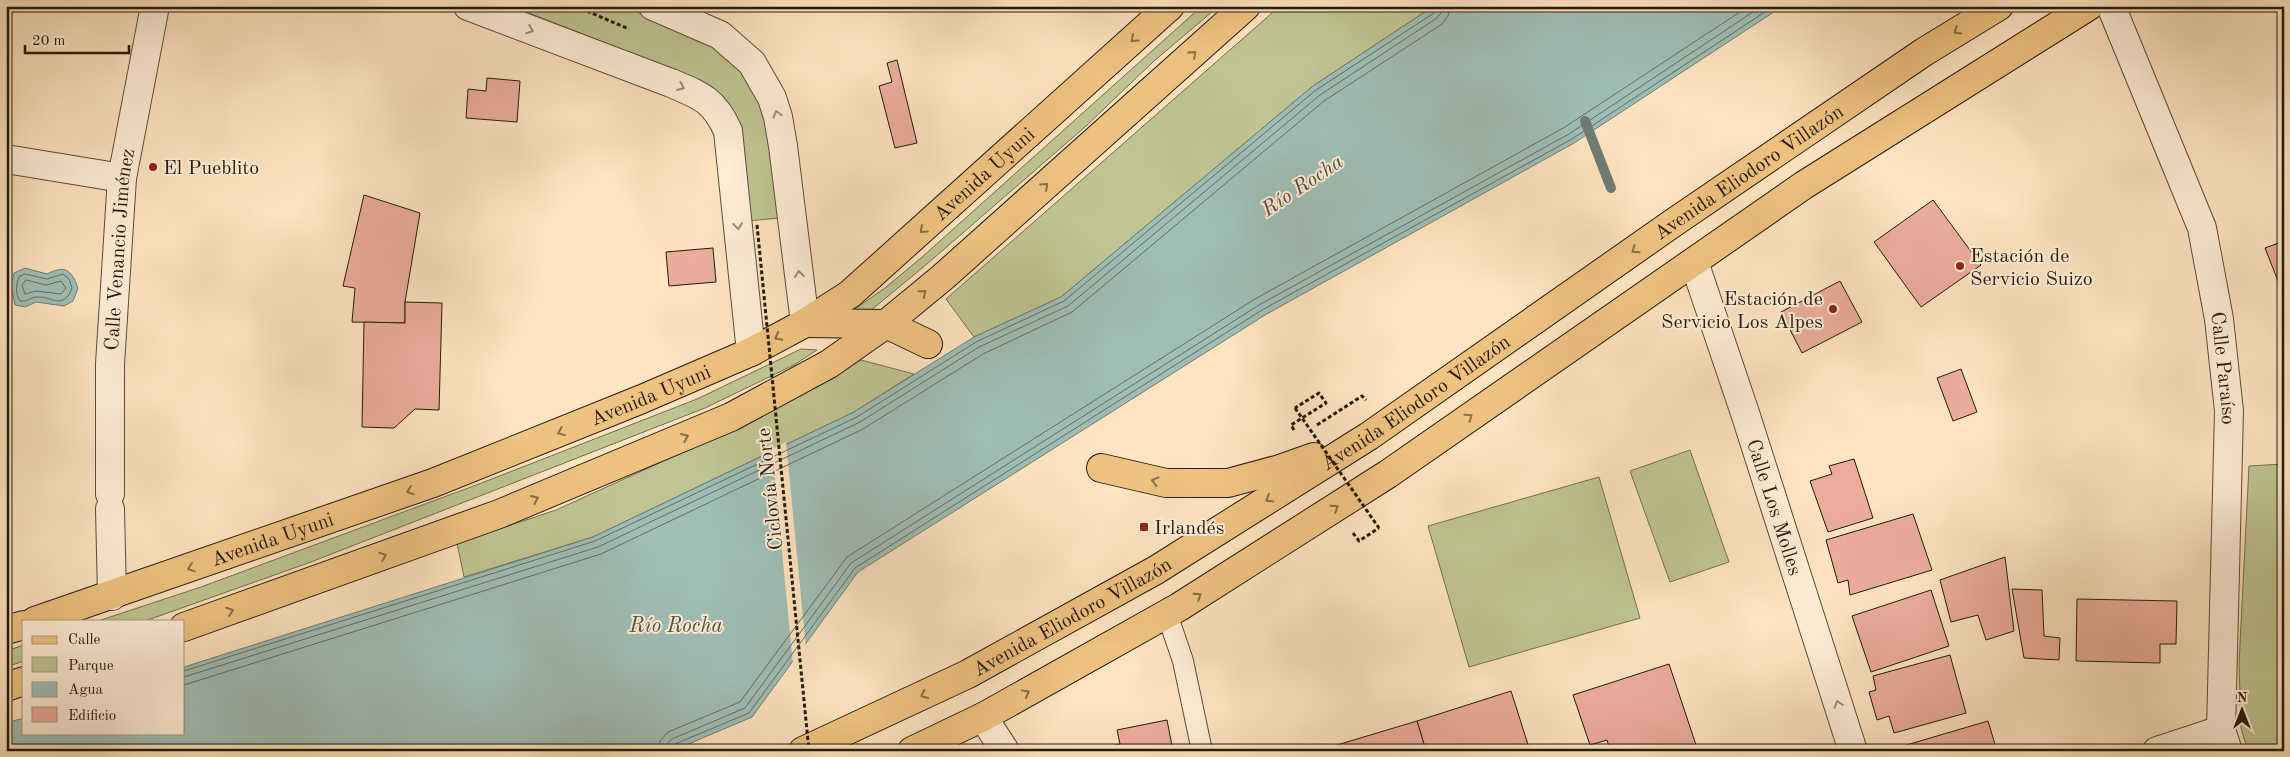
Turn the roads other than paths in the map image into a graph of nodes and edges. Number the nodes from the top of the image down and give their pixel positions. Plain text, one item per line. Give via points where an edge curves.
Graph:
1 (155, 6) edge
2 (468, 6) edge
3 (653, 6) edge
4 (1170, 6) edge
5 (1246, 6) edge
6 (1999, 6) edge
7 (2089, 6) edge
8 (2111, 6) edge
9 (6, 159) edge
10 (122, 178) junction
11 (1694, 262) junction
12 (805, 323) junction
13 (886, 324) junction
14 (928, 344) dead end
15 (751, 352) junction
16 (1370, 436) junction
17 (1101, 468) dead end
18 (112, 596) junction
19 (1167, 614) junction
20 (38, 620) edge
21 (22, 626) edge
22 (185, 627) edge
23 (6, 630) edge
24 (22, 682) edge
25 (6, 687) edge
26 (983, 717) junction
27 (2224, 740) edge
28 (803, 751) edge
29 (912, 751) edge
30 (1005, 751) edge
31 (1202, 751) edge
32 (1853, 751) edge
33 (2157, 751) edge

1 - 10 street, Calle Venancio Jiménez
2 -> 15 street via 671,83 696,94 718,110 728,131
12 -> 3 street via 783,146 772,98 752,62 720,35
4 -> 12 main road, Avenida Uyuni via 850,294
13 -> 5 main road via 943,277
6 -> 16 main road, Avenida Eliodoro Villazón via 1892,74 1673,223
7 - 11 main road, Avenida Eliodoro Villazón via 1804,185
8 - 27 street, Calle Paraíso via 2202,228 2219,319 2229,411
9 - 10 street
10 - 18 street, Calle Venancio Jiménez via 110,364
19 -> 11 main road, Avenida Eliodoro Villazón via 1380,479
32 -> 11 street, Calle Los Molles
12 - 13 main road
12 -> 15 main road, Avenida Uyuni
13 - 14 main road
22 -> 13 main road via 499,514 731,417 829,364
15 -> 18 main road, Avenida Uyuni via 642,400 433,483
16 -> 17 main road via 1280,469 1228,483 1166,483
16 -> 28 main road, Avenida Eliodoro Villazón via 1156,570 968,674
18 - 20 main road, Avenida Uyuni
26 -> 19 main road, Avenida Eliodoro Villazón
19 - 31 lane via 1183,661
21 - 23 main road
24 - 25 main road
26 - 29 main road, Avenida Eliodoro Villazón
26 - 30 street
27 - 33 street

